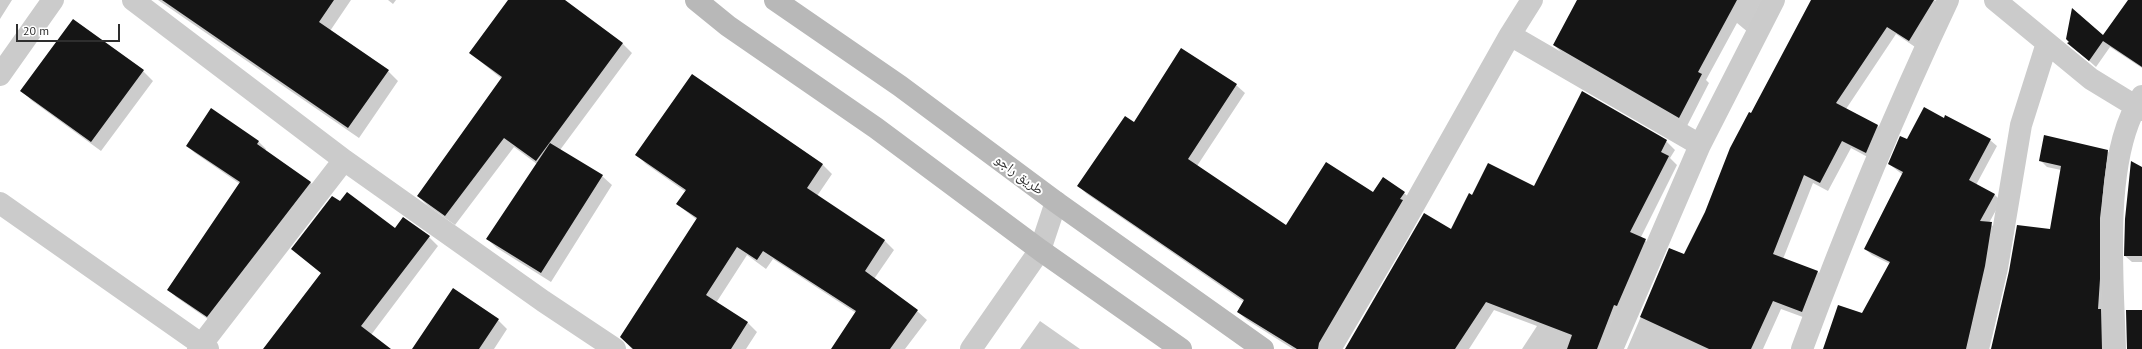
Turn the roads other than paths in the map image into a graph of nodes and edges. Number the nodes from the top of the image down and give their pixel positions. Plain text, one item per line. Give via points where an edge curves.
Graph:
1 (53, 0) edge
2 (133, 0) edge
3 (696, 0) edge
4 (775, 0) edge
5 (1532, 0) edge
6 (1774, 0) edge
7 (1948, 0) edge
8 (1995, 0) edge
9 (1510, 35) junction
10 (2047, 43) junction
11 (0, 75) edge
12 (2140, 104) edge
13 (1700, 145) junction
14 (344, 160) junction
15 (1056, 202) junction
16 (0, 203) edge
17 (1040, 250) junction
18 (603, 345) edge
19 (203, 347) edge
20 (971, 349) edge
21 (1181, 349) edge
22 (1263, 349) edge
23 (1330, 349) edge
24 (1612, 349) edge
25 (1802, 349) edge
26 (1978, 349) edge
27 (2115, 349) edge

1 - 11 street
2 - 14 street
3 - 17 main road via 728,26 876,128
4 - 15 main road, طريق راجو via 900,86
5 - 9 street
6 - 13 street
7 - 25 street via 1905,91 1828,278
8 - 10 street
9 - 13 street
9 - 23 street
10 - 12 street via 2091,79
10 - 26 street via 2021,125 1997,268
12 - 27 street via 2118,156 2112,232
13 - 24 street
14 - 18 street
14 - 19 street
15 - 17 street
15 - 22 main road, طريق راجو
16 - 19 street
17 - 20 street
17 - 21 main road

